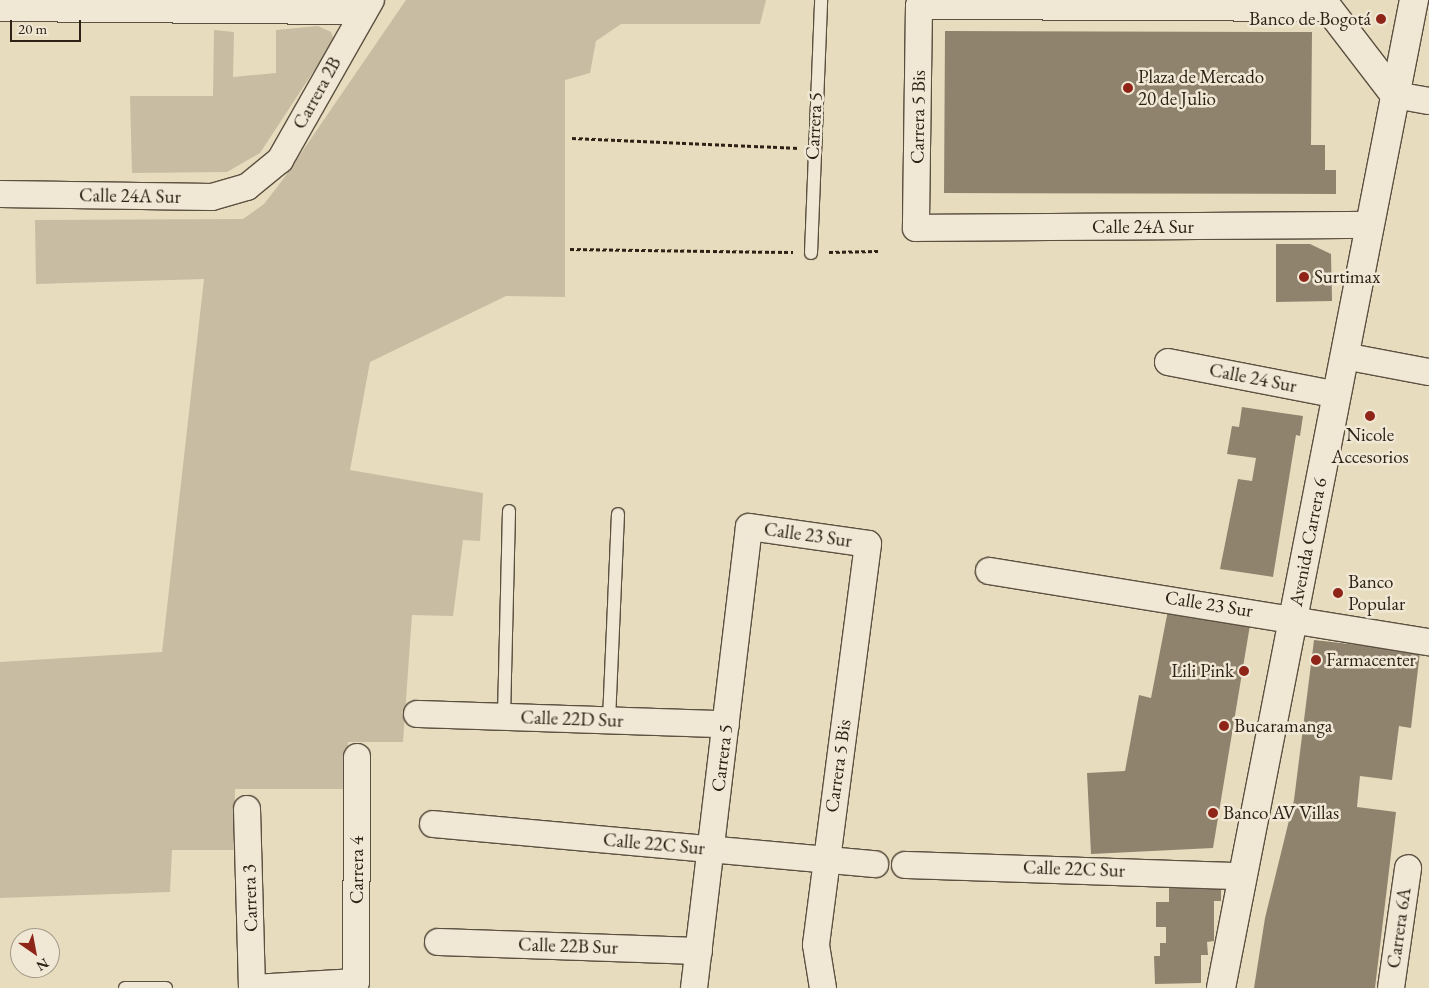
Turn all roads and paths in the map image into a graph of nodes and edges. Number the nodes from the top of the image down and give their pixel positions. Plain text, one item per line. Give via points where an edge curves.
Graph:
1 (821, 0) edge
2 (1414, 0) edge
3 (1325, 4) edge
4 (367, 6) edge
5 (0, 8) edge
6 (1395, 95) junction
7 (1429, 101) edge
8 (572, 138) dead end
9 (812, 148) junction
10 (257, 181) joint
11 (0, 194) edge
12 (1370, 225) junction
13 (916, 228) joint
14 (570, 249) dead end
15 (878, 251) dead end
16 (811, 253) junction
17 (1344, 356) junction
18 (1168, 362) dead end
19 (1429, 372) edge
20 (1337, 395) junction
21 (509, 511) dead end
22 (618, 514) dead end
23 (748, 527) joint
24 (868, 544) joint
25 (989, 571) dead end
26 (1293, 618) junction
27 (1429, 642) edge
28 (417, 714) dead end
29 (504, 716) junction
30 (609, 720) junction
31 (726, 724) junction
32 (357, 757) dead end
33 (247, 809) dead end
34 (433, 824) dead end
35 (711, 850) junction
36 (825, 860) junction
37 (875, 864) dead end
38 (905, 865) dead end
39 (1408, 868) dead end
40 (1243, 876) junction
41 (438, 942) dead end
42 (699, 950) junction
43 (302, 987) edge
44 (125, 988) edge
45 (166, 988) edge
46 (253, 988) edge
47 (694, 988) edge
48 (823, 988) edge
49 (1221, 988) edge
50 (1391, 988) edge

1 - 9 lane, Carrera 5
2 - 6 main road, Avenida Carrera 6
3 - 6 main road
3 - 13 street, Carrera 5 Bis via 919,6
4 - 5 street
4 - 10 street, Carrera 2B via 280,160
6 - 7 street
6 - 12 main road, Avenida Carrera 6
8 - 9 path
9 - 16 lane, Carrera 5
10 - 11 street, Calle 24A Sur via 236,192 212,197
12 - 13 street, Calle 24A Sur
12 - 17 main road, Avenida Carrera 6
14 - 16 path
15 - 16 path
17 - 19 street
17 - 20 main road, Avenida Carrera 6
18 - 20 street, Calle 24 Sur
20 - 26 main road, Avenida Carrera 6
21 - 29 lane
22 - 30 lane
23 - 24 street, Calle 23 Sur
23 - 31 street, Carrera 5
24 - 36 street, Carrera 5 Bis
25 - 26 street, Calle 23 Sur
26 - 27 street, Calle 23 Sur
26 - 40 main road, Avenida Carrera 6
28 - 29 street, Calle 22D Sur
29 - 30 street, Calle 22D Sur
30 - 31 street, Calle 22D Sur
31 - 35 street, Carrera 5
32 - 43 street, Carrera 4 via 356,982
33 - 46 street, Carrera 3
34 - 35 street, Calle 22C Sur
35 - 36 street, Calle 22C Sur
35 - 42 street, Carrera 5
36 - 37 street, Calle 22C Sur
36 - 48 street, Carrera 5 Bis via 816,945
38 - 40 street, Calle 22C Sur
39 - 50 street, Carrera 6A
40 - 49 main road, Avenida Carrera 6
41 - 42 street, Calle 22B Sur
42 - 47 street, Carrera 5
43 - 46 street
44 - 45 lane

